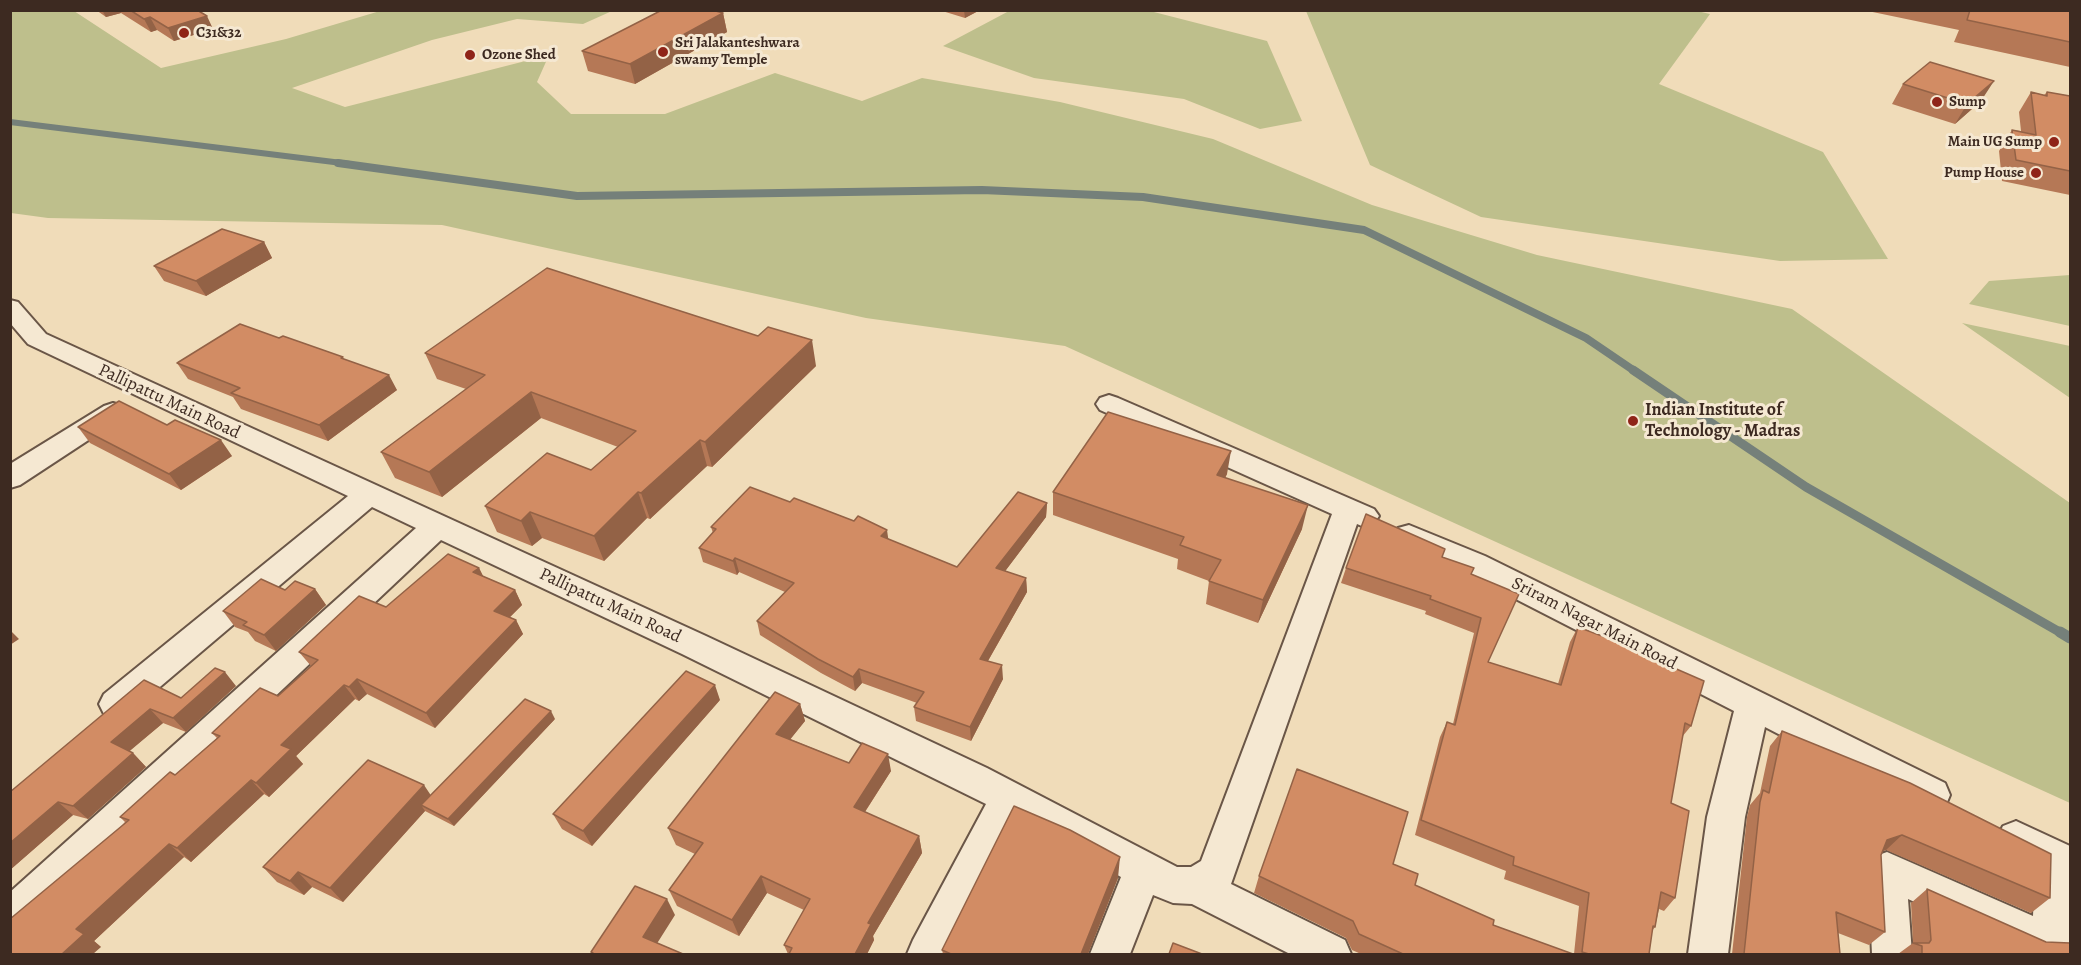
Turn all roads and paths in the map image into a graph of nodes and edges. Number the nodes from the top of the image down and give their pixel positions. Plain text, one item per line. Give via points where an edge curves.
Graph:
1 (10, 307) edge
2 (146, 392) junction
3 (1109, 404) dead end
4 (10, 478) edge
5 (368, 495) junction
6 (1348, 509) junction
7 (436, 526) junction
8 (1753, 705) junction
9 (98, 719) edge
10 (1009, 798) junction
11 (1961, 810) edge
12 (1993, 826) edge
13 (2063, 861) edge
14 (1143, 870) junction
15 (1205, 879) junction
16 (10, 920) edge
17 (927, 954) edge
18 (1110, 954) edge
19 (1331, 954) edge
20 (1708, 954) edge
21 (1892, 954) edge

1 - 2 street, Pallipattu Main Road via 37,339
2 - 4 street
2 - 5 street, Pallipattu Main Road
3 - 6 street, Sriram Nagar Main Road
5 - 7 street, Pallipattu Main Road
5 - 9 street
6 - 8 street, Sriram Nagar Main Road via 1474,564
6 - 15 street
7 - 10 street, Pallipattu Main Road via 716,655
7 - 16 street
8 - 11 street, Sriram Nagar Main Road
8 - 20 street via 1726,817
10 - 14 street, Pallipattu Main Road
10 - 17 street
12 - 13 street
13 - 21 street via 2052,945 1887,870
14 - 15 street, Pallipattu Main Road via 1173,885
14 - 18 street
15 - 19 street, Pallipattu Main Road

